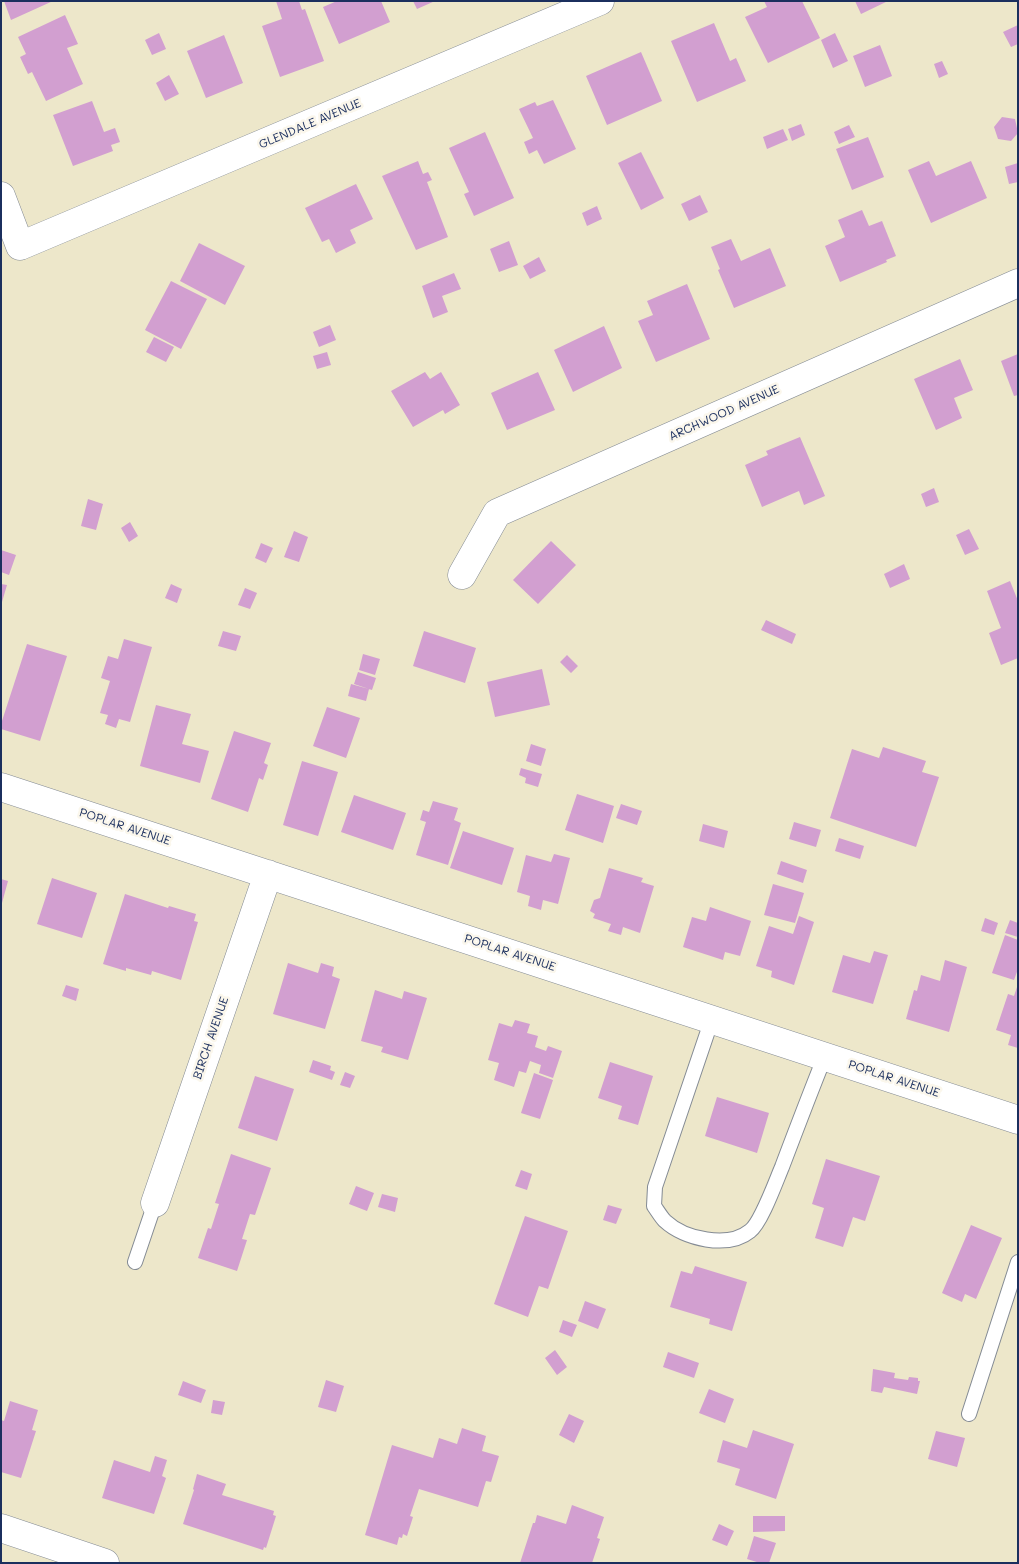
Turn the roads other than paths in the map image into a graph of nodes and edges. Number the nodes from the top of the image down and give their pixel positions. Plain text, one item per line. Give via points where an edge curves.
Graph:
1 (600, 1) edge
2 (1, 196) edge
3 (1018, 283) edge
4 (462, 576) dead end
5 (1, 787) edge
6 (268, 874) junction
7 (712, 1019) junction
8 (824, 1056) junction
9 (1018, 1120) edge
10 (155, 1202) joint
11 (134, 1262) dead end
12 (1018, 1262) edge
13 (969, 1414) dead end
14 (1, 1528) edge
15 (105, 1563) edge

1 - 2 street, GLENDALE AVENUE via 20,246
3 - 4 street, ARCHWOOD AVENUE via 497,513
5 - 6 street, POPLAR AVENUE
6 - 7 street, POPLAR AVENUE
6 - 10 street, BIRCH AVENUE
7 - 8 street, POPLAR AVENUE
7 - 8 lane via 655,1187 654,1206 665,1221 698,1238 734,1239 751,1231 767,1204
8 - 9 street, POPLAR AVENUE
10 - 11 lane
12 - 13 lane
14 - 15 street

